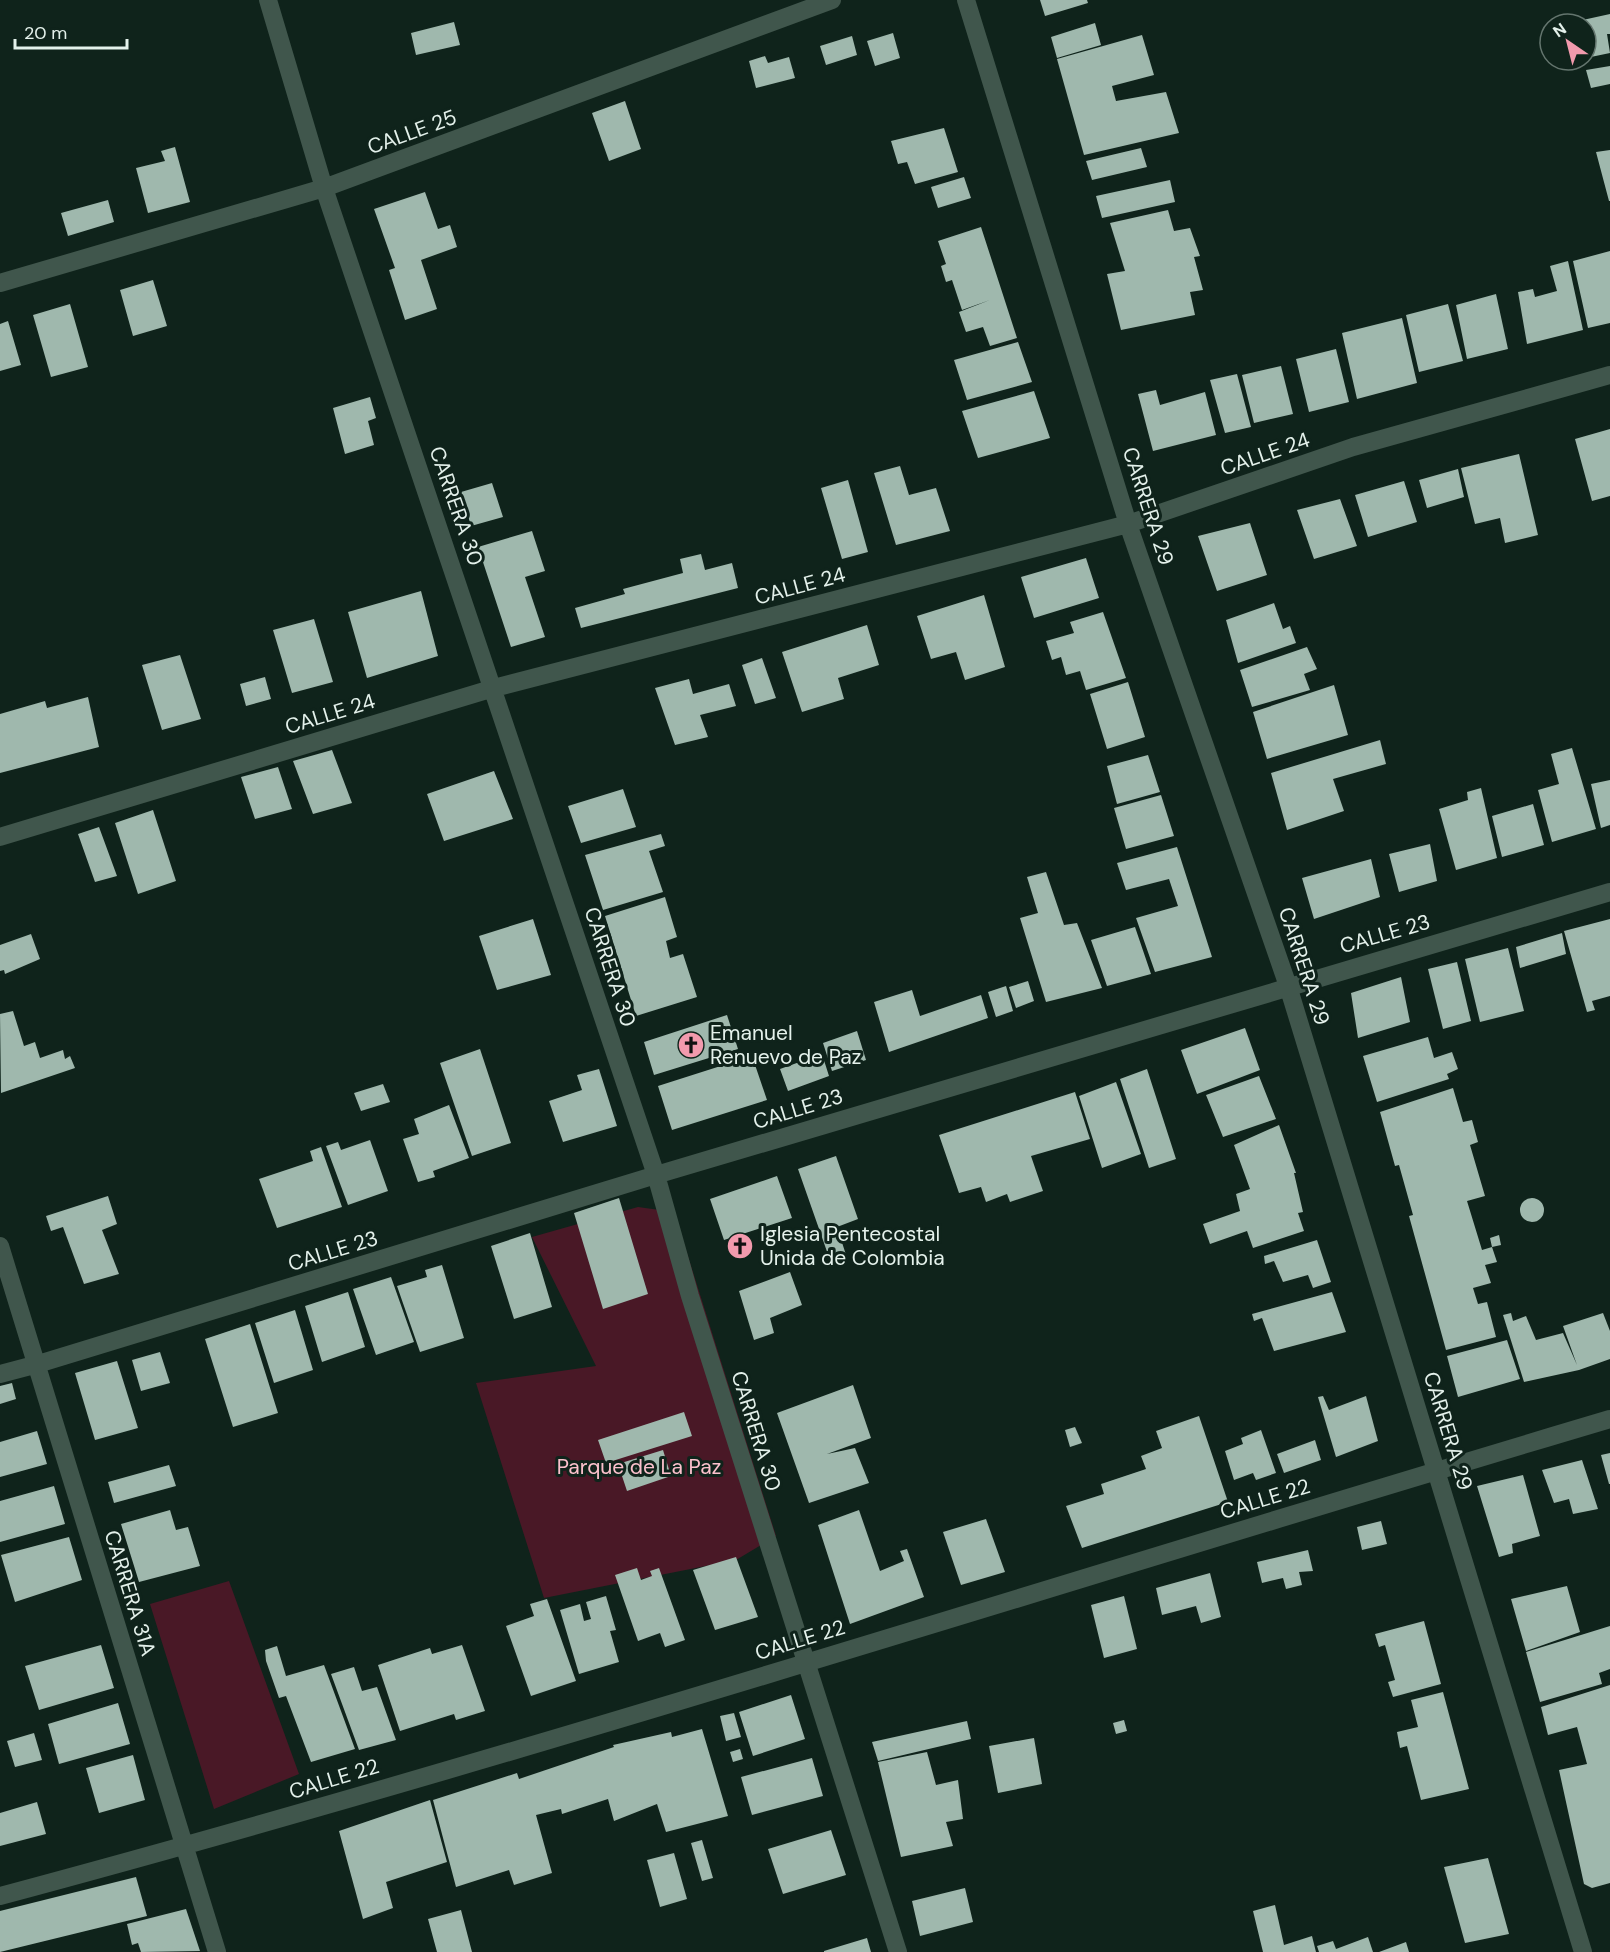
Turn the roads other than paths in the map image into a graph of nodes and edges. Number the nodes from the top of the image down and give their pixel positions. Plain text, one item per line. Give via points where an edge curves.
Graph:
1 (268, 0) edge
2 (832, 0) edge
3 (966, 0) edge
4 (324, 188) junction
5 (0, 283) edge
6 (1610, 375) edge
7 (1128, 524) junction
8 (494, 688) junction
9 (0, 837) edge
10 (1610, 892) edge
11 (1288, 986) junction
12 (656, 1175) junction
13 (0, 1246) edge
14 (38, 1364) junction
15 (0, 1374) edge
16 (1610, 1419) edge
17 (1437, 1470) junction
18 (806, 1662) junction
19 (183, 1847) junction
20 (0, 1896) edge
21 (217, 1952) edge
22 (898, 1952) edge
23 (1583, 1952) edge

1 - 4 street, CARRERA 30
2 - 4 street, CALLE 25
3 - 7 street, CARRERA 29
4 - 5 street, CALLE 25
4 - 8 street, CARRERA 30
6 - 7 street, CALLE 24 via 1353,447
7 - 8 street, CALLE 24
7 - 11 street, CARRERA 29
8 - 9 street, CALLE 24
8 - 12 street, CARRERA 30
10 - 11 street, CALLE 23
11 - 12 street, CALLE 23
11 - 17 street, CARRERA 29
12 - 14 street, CALLE 23
12 - 18 street, CARRERA 30 via 690,1296
13 - 14 street, CARRERA 31A
14 - 15 street, CALLE 23
14 - 19 street, CARRERA 31A
16 - 17 street, CALLE 22
17 - 18 street, CALLE 22
17 - 23 street, CARRERA 29
18 - 19 street, CALLE 22
18 - 22 street, CARRERA 30
19 - 20 street, CALLE 22
19 - 21 street, CARRERA 31A

